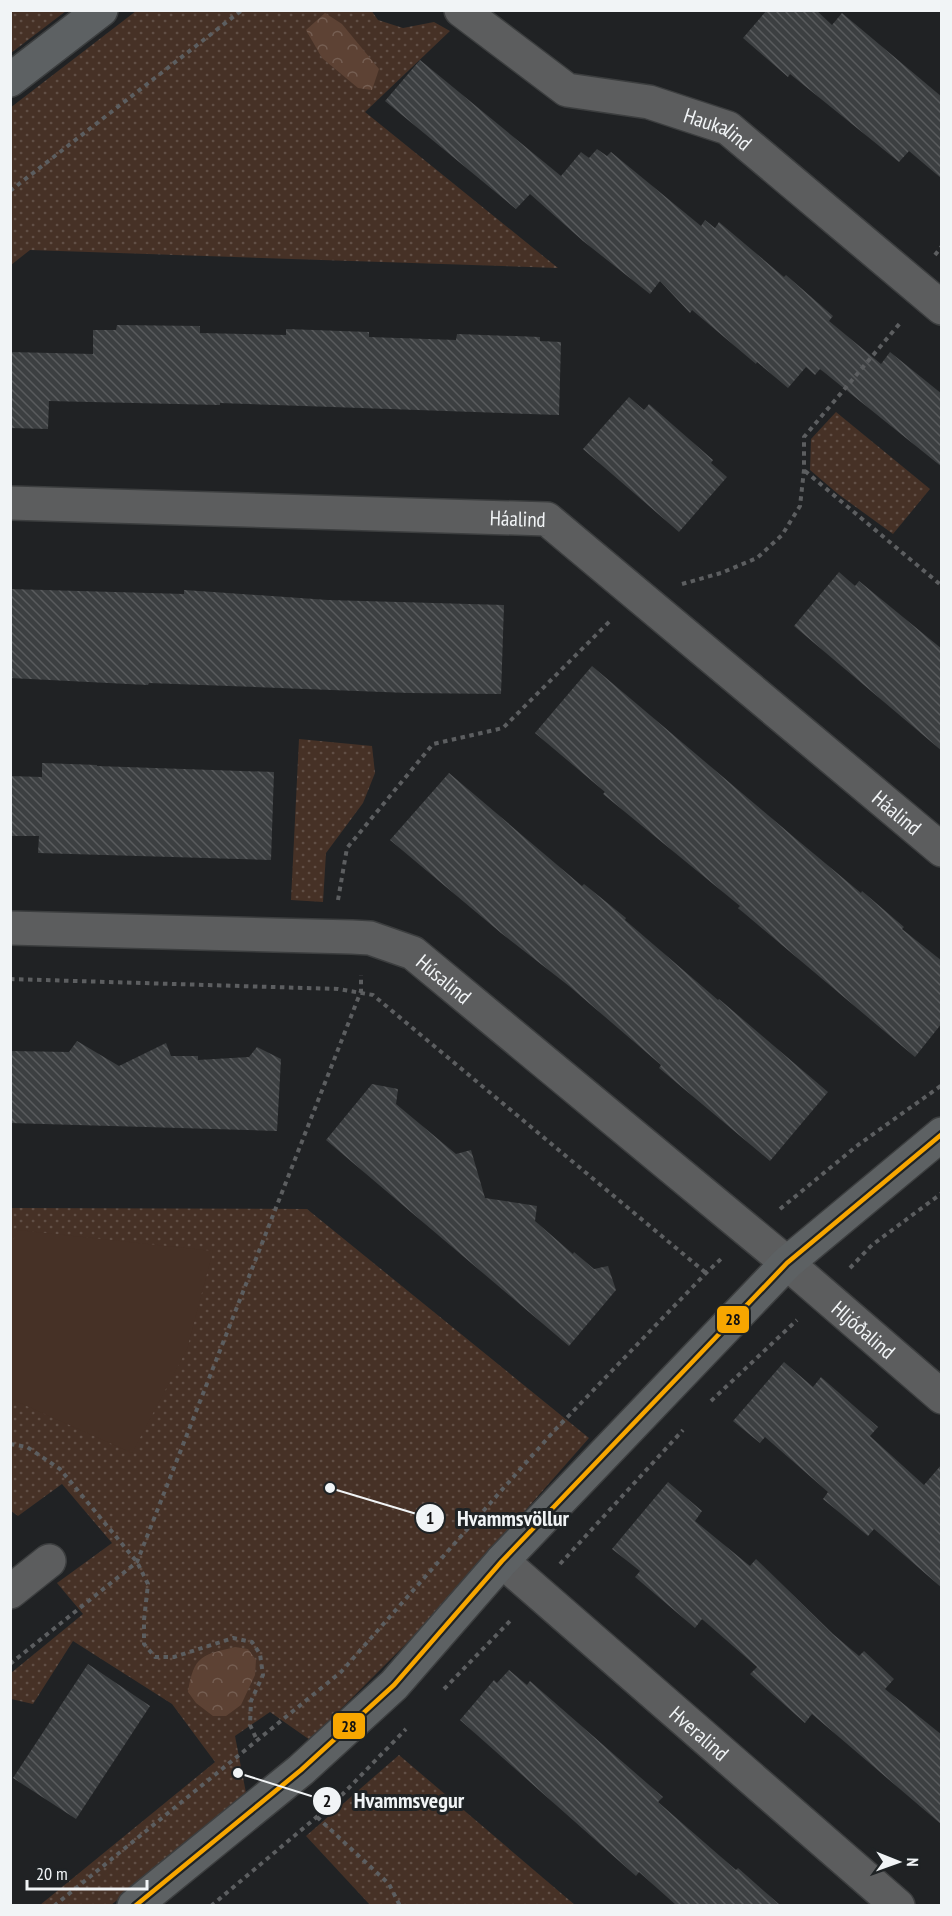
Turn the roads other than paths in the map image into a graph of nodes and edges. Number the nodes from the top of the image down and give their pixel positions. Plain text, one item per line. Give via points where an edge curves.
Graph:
1 (101, 10) edge
2 (461, 10) edge
3 (10, 80) edge
4 (942, 308) edge
5 (10, 503) edge
6 (942, 850) edge
7 (10, 928) edge
8 (942, 1134) edge
9 (787, 1263) junction
10 (942, 1397) edge
11 (502, 1561) junction
12 (49, 1562) dead end
13 (10, 1592) edge
14 (134, 1905) edge
15 (898, 1905) edge

1 - 3 street
2 - 4 street, Haukalind via 567,90 649,102 728,128
5 - 6 street, Háalind via 547,519
7 - 9 street, Húsalind via 370,938 413,953
8 - 9 street
9 - 10 street, Hljóðalind
9 - 11 street
11 - 14 street via 394,1685 301,1770
11 - 15 street, Hveralind
12 - 13 street

